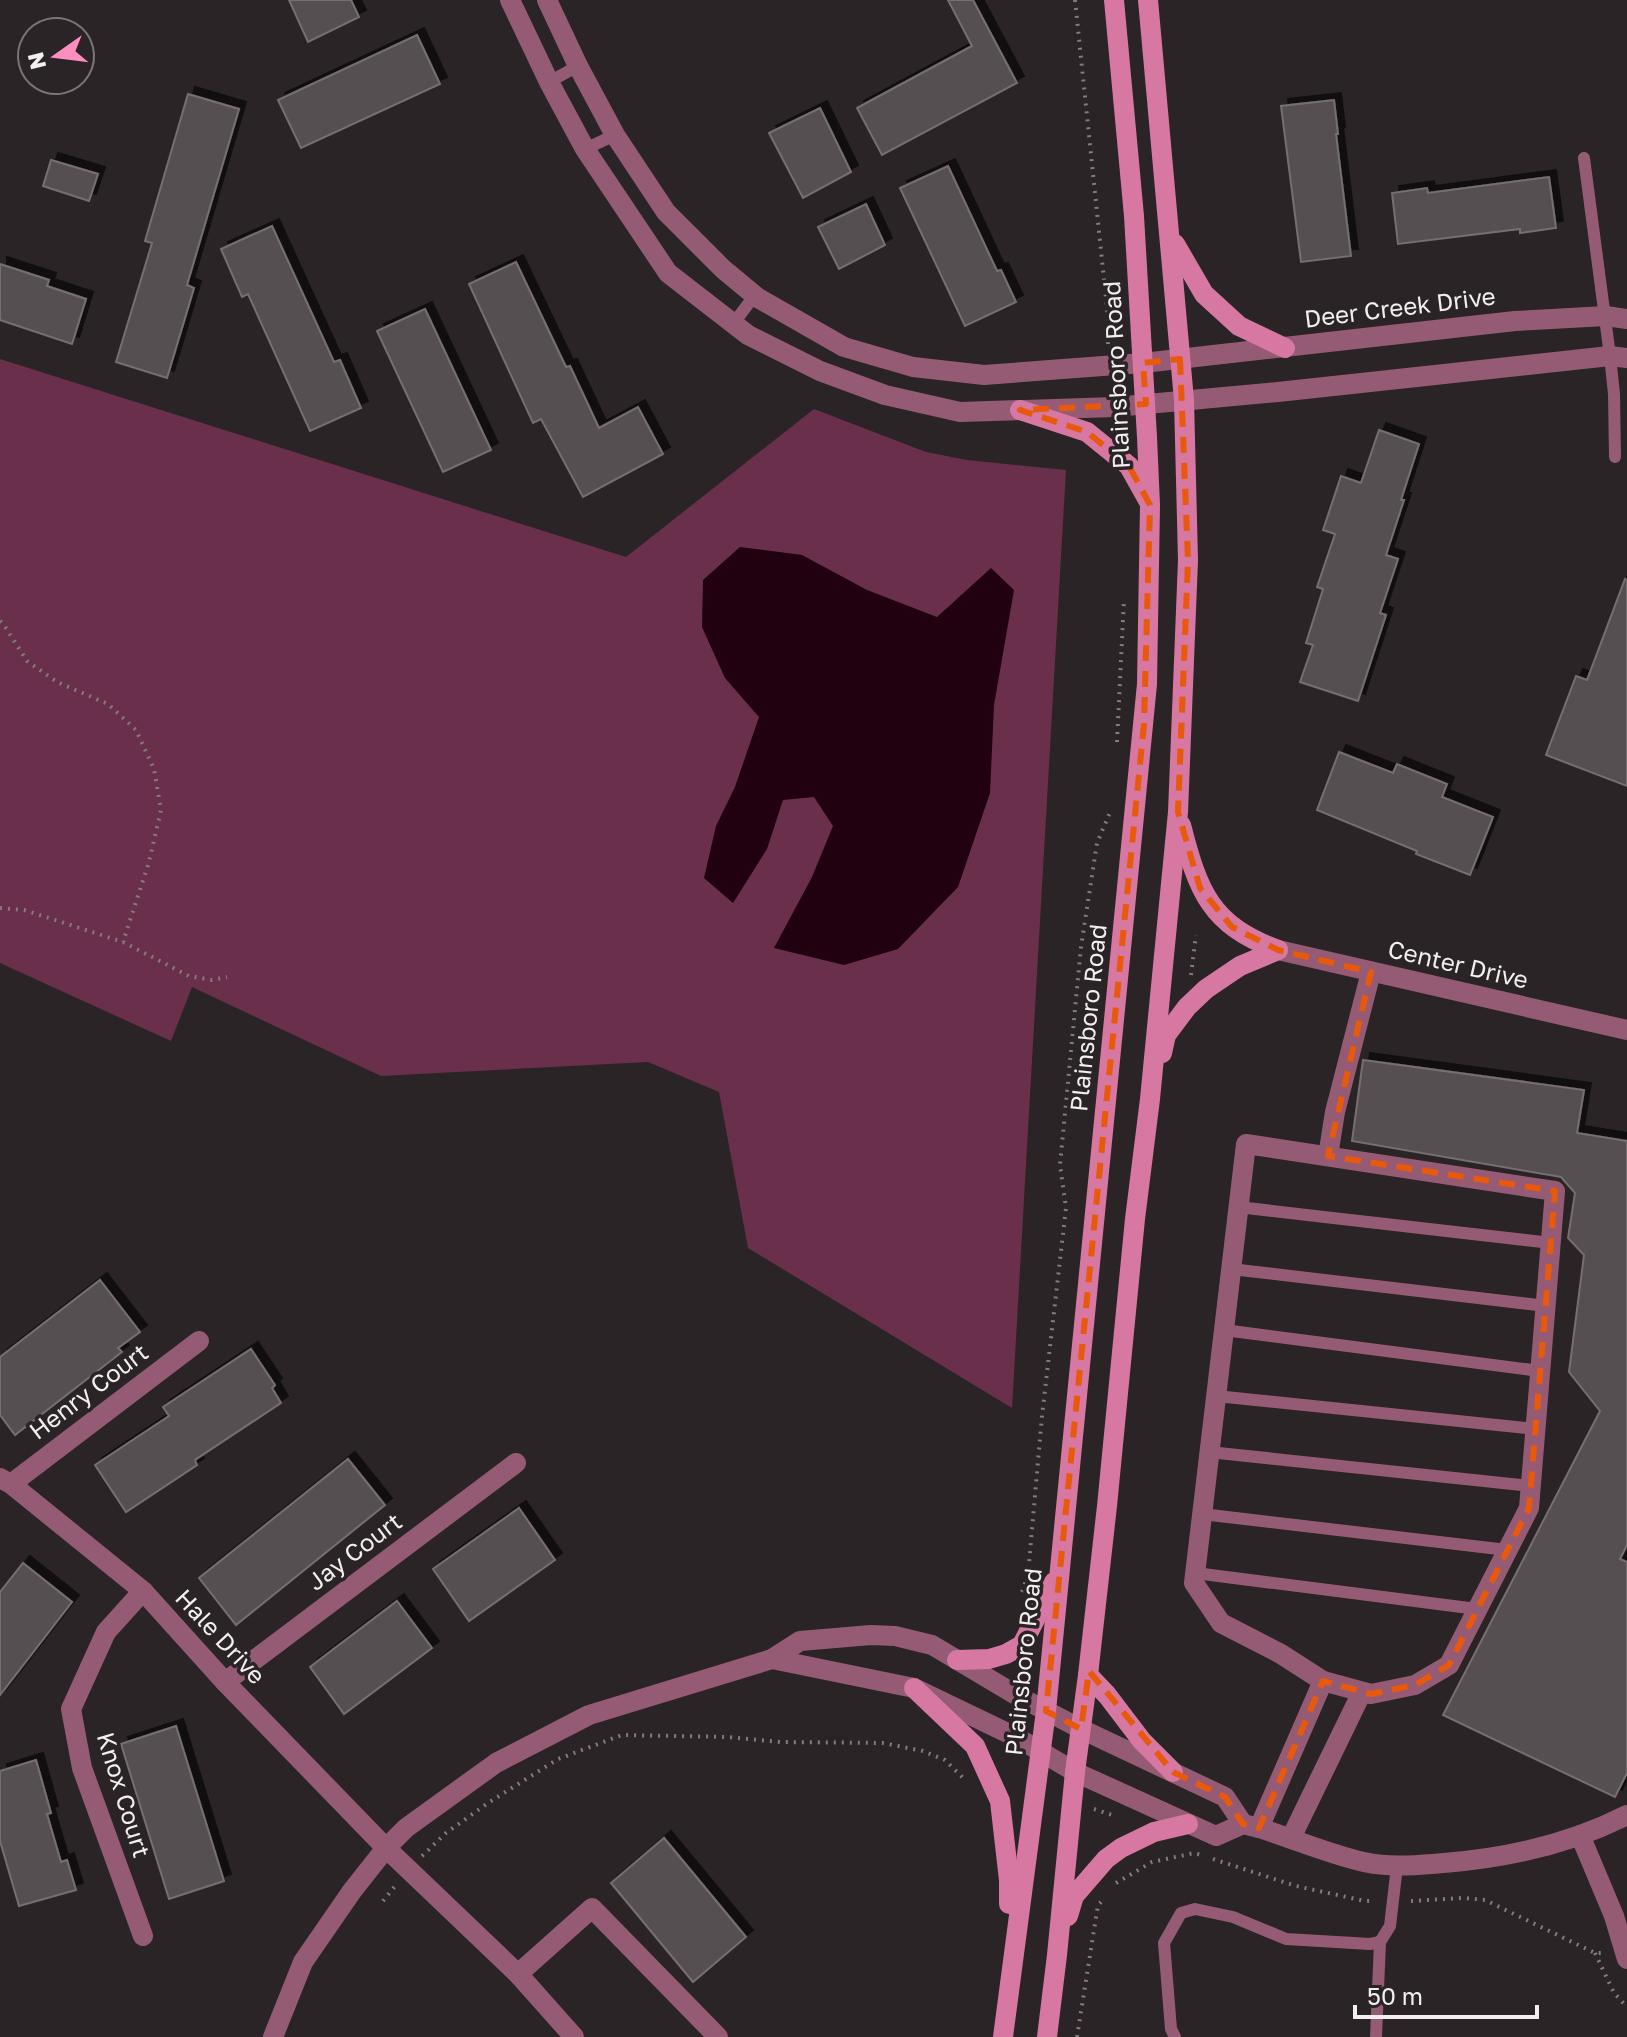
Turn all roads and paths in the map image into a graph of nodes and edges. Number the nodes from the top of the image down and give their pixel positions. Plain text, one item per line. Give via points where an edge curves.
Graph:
1 (510, 0) edge
2 (547, 0) edge
3 (1075, 0) edge
4 (1114, 0) edge
5 (1148, 0) edge
6 (578, 66) junction
7 (549, 82) junction
8 (615, 135) junction
9 (585, 149) junction
10 (1584, 158) dead end
11 (1171, 238) junction
12 (755, 295) junction
13 (1606, 316) junction
14 (1627, 319) edge
15 (733, 324) junction
16 (1285, 348) junction
17 (1619, 357) edge
18 (1180, 359) junction
19 (1143, 363) junction
20 (1110, 366) junction
21 (1184, 400) junction
22 (1146, 404) junction
23 (1020, 410) junction
24 (1615, 457) dead end
25 (1150, 505) junction
26 (1125, 590) dead end
27 (0, 621) edge
28 (1116, 756) dead end
29 (1115, 799) dead end
30 (1178, 812) junction
31 (0, 908) edge
32 (1196, 935) dead end
33 (123, 942) junction
34 (1278, 950) junction
35 (1371, 972) junction
36 (227, 977) dead end
37 (1189, 985) dead end
38 (1627, 1030) edge
39 (1150, 1099) junction
40 (1328, 1156) junction
41 (1238, 1207) junction
42 (1551, 1243) junction
43 (1231, 1269) junction
44 (1546, 1306) junction
45 (1224, 1330) junction
46 (199, 1341) dead end
47 (1540, 1371) junction
48 (1216, 1396) junction
49 (1536, 1429) junction
50 (1209, 1452) junction
51 (516, 1463) dead end
52 (6, 1481) edge
53 (1531, 1486) junction
54 (1202, 1514) junction
55 (1507, 1550) junction
56 (1061, 1567) junction
57 (1195, 1573) junction
58 (143, 1591) junction
59 (1018, 1602) dead end
60 (1477, 1609) junction
61 (772, 1659) junction
62 (957, 1660) junction
63 (1088, 1675) junction
64 (1323, 1681) junction
65 (225, 1682) junction
66 (914, 1688) junction
67 (1362, 1692) junction
68 (1046, 1711) junction
69 (1081, 1729) junction
70 (1040, 1751) junction
71 (1075, 1772) junction
72 (1173, 1772) junction
73 (969, 1785) dead end
74 (1072, 1804) junction
75 (1627, 1815) edge
76 (1118, 1818) dead end
77 (1188, 1824) junction
78 (1251, 1826) junction
79 (1580, 1835) junction
80 (1291, 1838) junction
81 (386, 1848) junction
82 (1397, 1866) junction
83 (408, 1869) junction
84 (383, 1901) dead end
85 (1393, 1901) junction
86 (143, 1936) dead end
87 (1380, 1942) junction
88 (1595, 1953) junction
89 (1057, 1955) junction
90 (1626, 1956) edge
91 (1010, 1973) junction
92 (518, 1974) junction
93 (1627, 2007) edge
94 (273, 2037) edge
95 (574, 2037) edge
96 (718, 2037) edge
97 (1003, 2037) edge
98 (1047, 2037) edge
99 (1077, 2037) edge
100 (1175, 2037) edge
101 (1376, 2037) edge

1 - 7 street
2 - 6 street, Deer Creek Drive
3 - 20 path
4 - 19 street, Plainsboro Road
5 - 11 street
6 - 7 lane
6 - 8 street, Deer Creek Drive
7 - 9 street
8 - 9 lane
8 - 12 street, Deer Creek Drive via 666,212
9 - 15 street via 668,273
10 - 13 lane
11 - 16 street via 1204,294 1239,326
11 - 18 street
12 - 15 lane
12 - 20 street, Deer Creek Drive via 844,347 913,367 984,375
13 - 14 street, Deer Creek Drive
13 - 16 street, Deer Creek Drive via 1515,321
13 - 17 lane
15 - 23 street via 820,371 885,395 960,412
16 - 18 street, Deer Creek Drive
17 - 21 street
17 - 24 lane
18 - 19 street, Deer Creek Drive
18 - 21 street
19 - 20 street, Deer Creek Drive
19 - 22 street, Plainsboro Road
21 - 22 street
21 - 30 street via 1188,560
22 - 23 street
22 - 25 street, Plainsboro Road
23 - 25 street via 1087,432 1129,466
25 - 56 street, Plainsboro Road via 1145,711
26 - 28 path
27 - 33 path via 27,661 57,682 108,704 136,730 154,769 161,810
29 - 59 path via 1097,843 1081,947 1060,1165 1066,1208 1028,1575
30 - 34 street via 1191,864 1214,909 1232,927
30 - 39 street
31 - 33 path via 24,910
32 - 37 path
33 - 36 path via 189,976
34 - 35 street, Center Drive
34 - 39 street via 1222,976 1191,1003 1166,1035
35 - 38 street, Center Drive
35 - 40 street
39 - 63 street
40 - 41 street via 1246,1144
40 - 42 street via 1555,1191
41 - 42 lane
41 - 43 street
42 - 44 street
43 - 44 lane
43 - 45 street
44 - 47 street
45 - 47 lane
45 - 48 street
46 - 52 street, Henry Court
47 - 49 street
48 - 49 lane
48 - 50 street
49 - 53 street
50 - 53 lane
50 - 54 street
51 - 65 street, Jay Court
52 - 58 street, Hale Drive
53 - 55 street via 1529,1508
54 - 55 lane
54 - 57 street
55 - 60 street
56 - 62 street via 1022,1645 989,1659
56 - 68 street, Plainsboro Road
57 - 60 lane
57 - 64 street via 1194,1583 1221,1623
58 - 65 street, Hale Drive
58 - 86 street, Knox Court via 106,1632 71,1709 82,1768
60 - 67 street via 1449,1665 1415,1685
61 - 62 street via 800,1641 871,1635 932,1645
61 - 66 street
61 - 81 street via 589,1715 496,1763
62 - 68 street
63 - 69 street
63 - 72 street
64 - 67 street
64 - 78 street
65 - 81 street, Hale Drive
66 - 70 street
66 - 91 street via 975,1746 1000,1801 1009,1880
67 - 80 street
68 - 69 street
68 - 70 street, Plainsboro Road
69 - 71 street
69 - 72 street
70 - 71 street
70 - 91 street, Plainsboro Road
71 - 74 street
71 - 77 street
72 - 78 street via 1225,1797
73 - 83 path via 945,1760 883,1743 622,1735 558,1759 446,1833
74 - 76 path
74 - 89 street
75 - 79 street
77 - 78 street via 1216,1836
77 - 89 street via 1154,1832 1106,1859 1074,1896
78 - 80 street
79 - 82 street via 1485,1860
79 - 90 street
80 - 82 street via 1365,1862
81 - 83 street, Hale Drive
81 - 94 street via 303,1962
82 - 85 lane
83 - 84 path
83 - 92 street, Hale Drive
85 - 87 lane via 1390,1926
85 - 88 path via 1485,1900
85 - 99 path via 1365,1901 1296,1886 1194,1853 1152,1862 1117,1882 1098,1905
87 - 100 lane via 1286,1939 1233,1917 1195,1909 1181,1913 1164,1943
87 - 101 lane
88 - 90 path
88 - 93 path via 1614,1993
89 - 98 street
91 - 97 street, Plainsboro Road
92 - 95 street, Hale Drive
92 - 96 street via 592,1908

